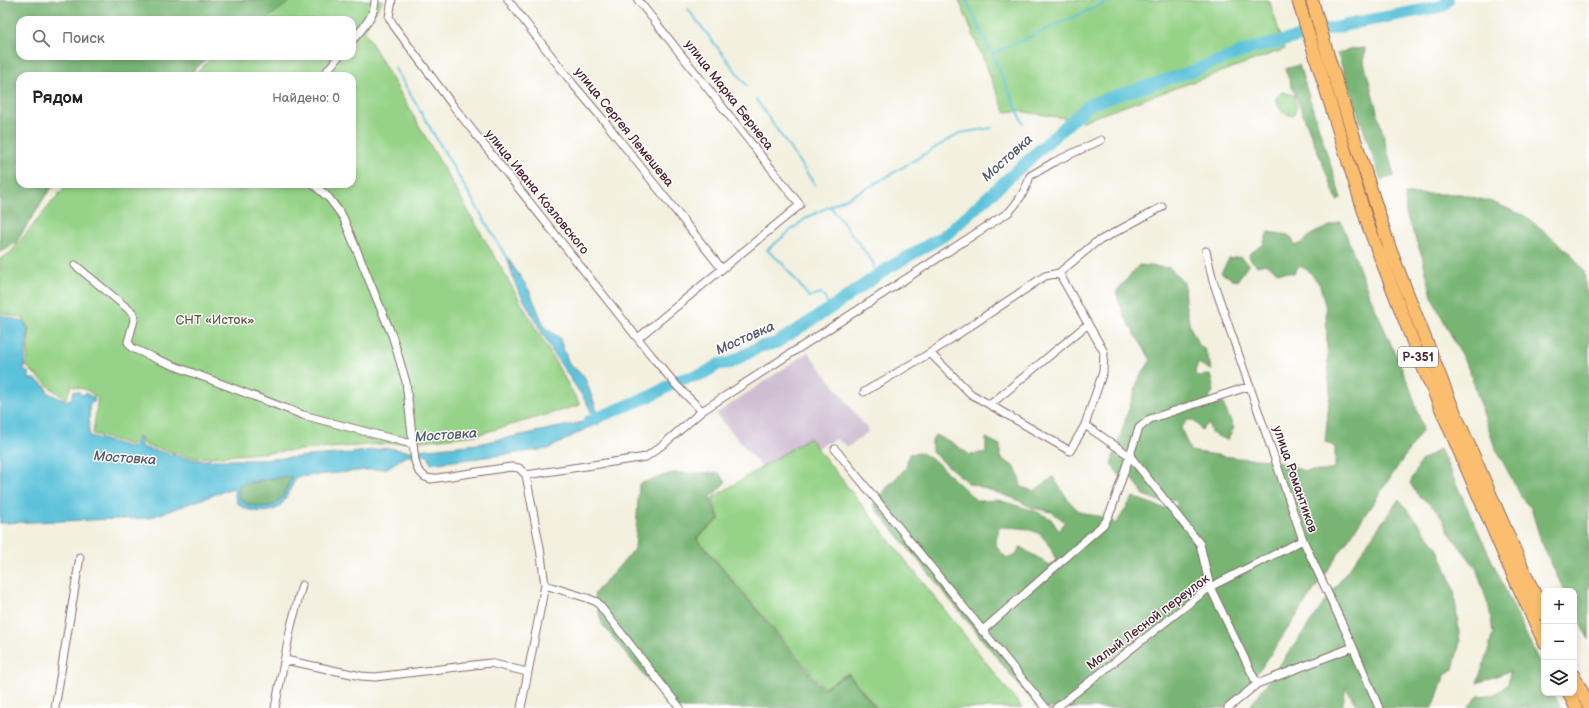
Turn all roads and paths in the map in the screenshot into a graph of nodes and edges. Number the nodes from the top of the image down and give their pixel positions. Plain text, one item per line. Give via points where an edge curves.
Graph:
1 (375, 0) edge
2 (392, 0) edge
3 (508, 0) edge
4 (638, 0) edge
5 (1298, 0) edge
6 (1312, 0) edge
7 (356, 36) edge
8 (336, 60) edge
9 (326, 72) edge
10 (1101, 140) dead end
11 (318, 188) edge
12 (1162, 206) dead end
13 (1206, 251) dead end
14 (76, 265) dead end
15 (722, 269) junction
16 (1059, 273) junction
17 (1088, 324) junction
18 (638, 338) junction
19 (930, 353) junction
20 (1250, 386) junction
21 (864, 392) dead end
22 (991, 404) junction
23 (702, 411) junction
24 (1084, 424) junction
25 (413, 446) junction
26 (835, 449) dead end
27 (1130, 456) junction
28 (526, 475) junction
29 (1303, 540) junction
30 (80, 557) dead end
31 (302, 585) dead end
32 (546, 585) junction
33 (1210, 587) junction
34 (1541, 608) edge
35 (982, 631) junction
36 (1541, 636) edge
37 (1353, 647) junction
38 (285, 660) junction
39 (527, 672) junction
40 (1577, 682) edge
41 (1257, 684) junction
42 (1570, 696) edge
43 (1589, 706) edge
44 (55, 708) edge
45 (275, 708) edge
46 (520, 708) edge
47 (680, 708) edge
48 (1046, 708) edge
49 (1056, 708) edge
50 (1228, 708) edge
51 (1379, 708) edge
52 (1576, 708) edge

1 - 7 street via 367,22
2 - 18 street, улица Ивана Козловского via 389,16 394,26 454,107
3 - 15 street, улица Сергея Лемешева
4 - 15 street, улица Марка Бернеса via 800,205
5 - 36 highway, Р-351 via 1369,228 1420,360
6 - 34 highway, Р-351 via 1393,256 1452,404
8 - 9 street
10 - 23 street via 1030,176 1027,188 1010,212
11 - 25 street via 329,198 343,217 393,338 406,382
12 - 16 street via 1094,243
13 - 20 street, улица Романтиков via 1213,281
14 - 25 street via 133,313 134,320 128,342 132,348 303,415
15 - 18 street
16 - 17 street
16 - 19 street via 1045,276
17 - 22 street
17 - 24 street via 1104,352 1104,365
18 - 23 street, улица Ивана Козловского via 677,386
19 - 21 street
19 - 22 street via 971,394
20 - 27 street via 1150,419 1139,428
20 - 29 street, улица Романтиков
22 - 24 street via 1070,451
23 - 28 street via 646,457
24 - 27 street
25 - 28 street via 418,470 431,479 510,467 519,468
26 - 35 street
27 - 33 street via 1200,544
27 - 35 street via 1105,523
28 - 32 street
29 - 33 street, Малый Лесной переулок
29 - 37 street, улица Романтиков
30 - 44 street
31 - 38 street
32 - 39 street
32 - 47 street via 597,602
33 - 41 street
33 - 49 street, Малый Лесной переулок
35 - 48 street
37 - 41 street
37 - 51 street, улица Романтиков
38 - 39 street via 375,677 490,663
38 - 45 street
39 - 46 street
40 - 43 highway
41 - 50 street
42 - 52 highway

